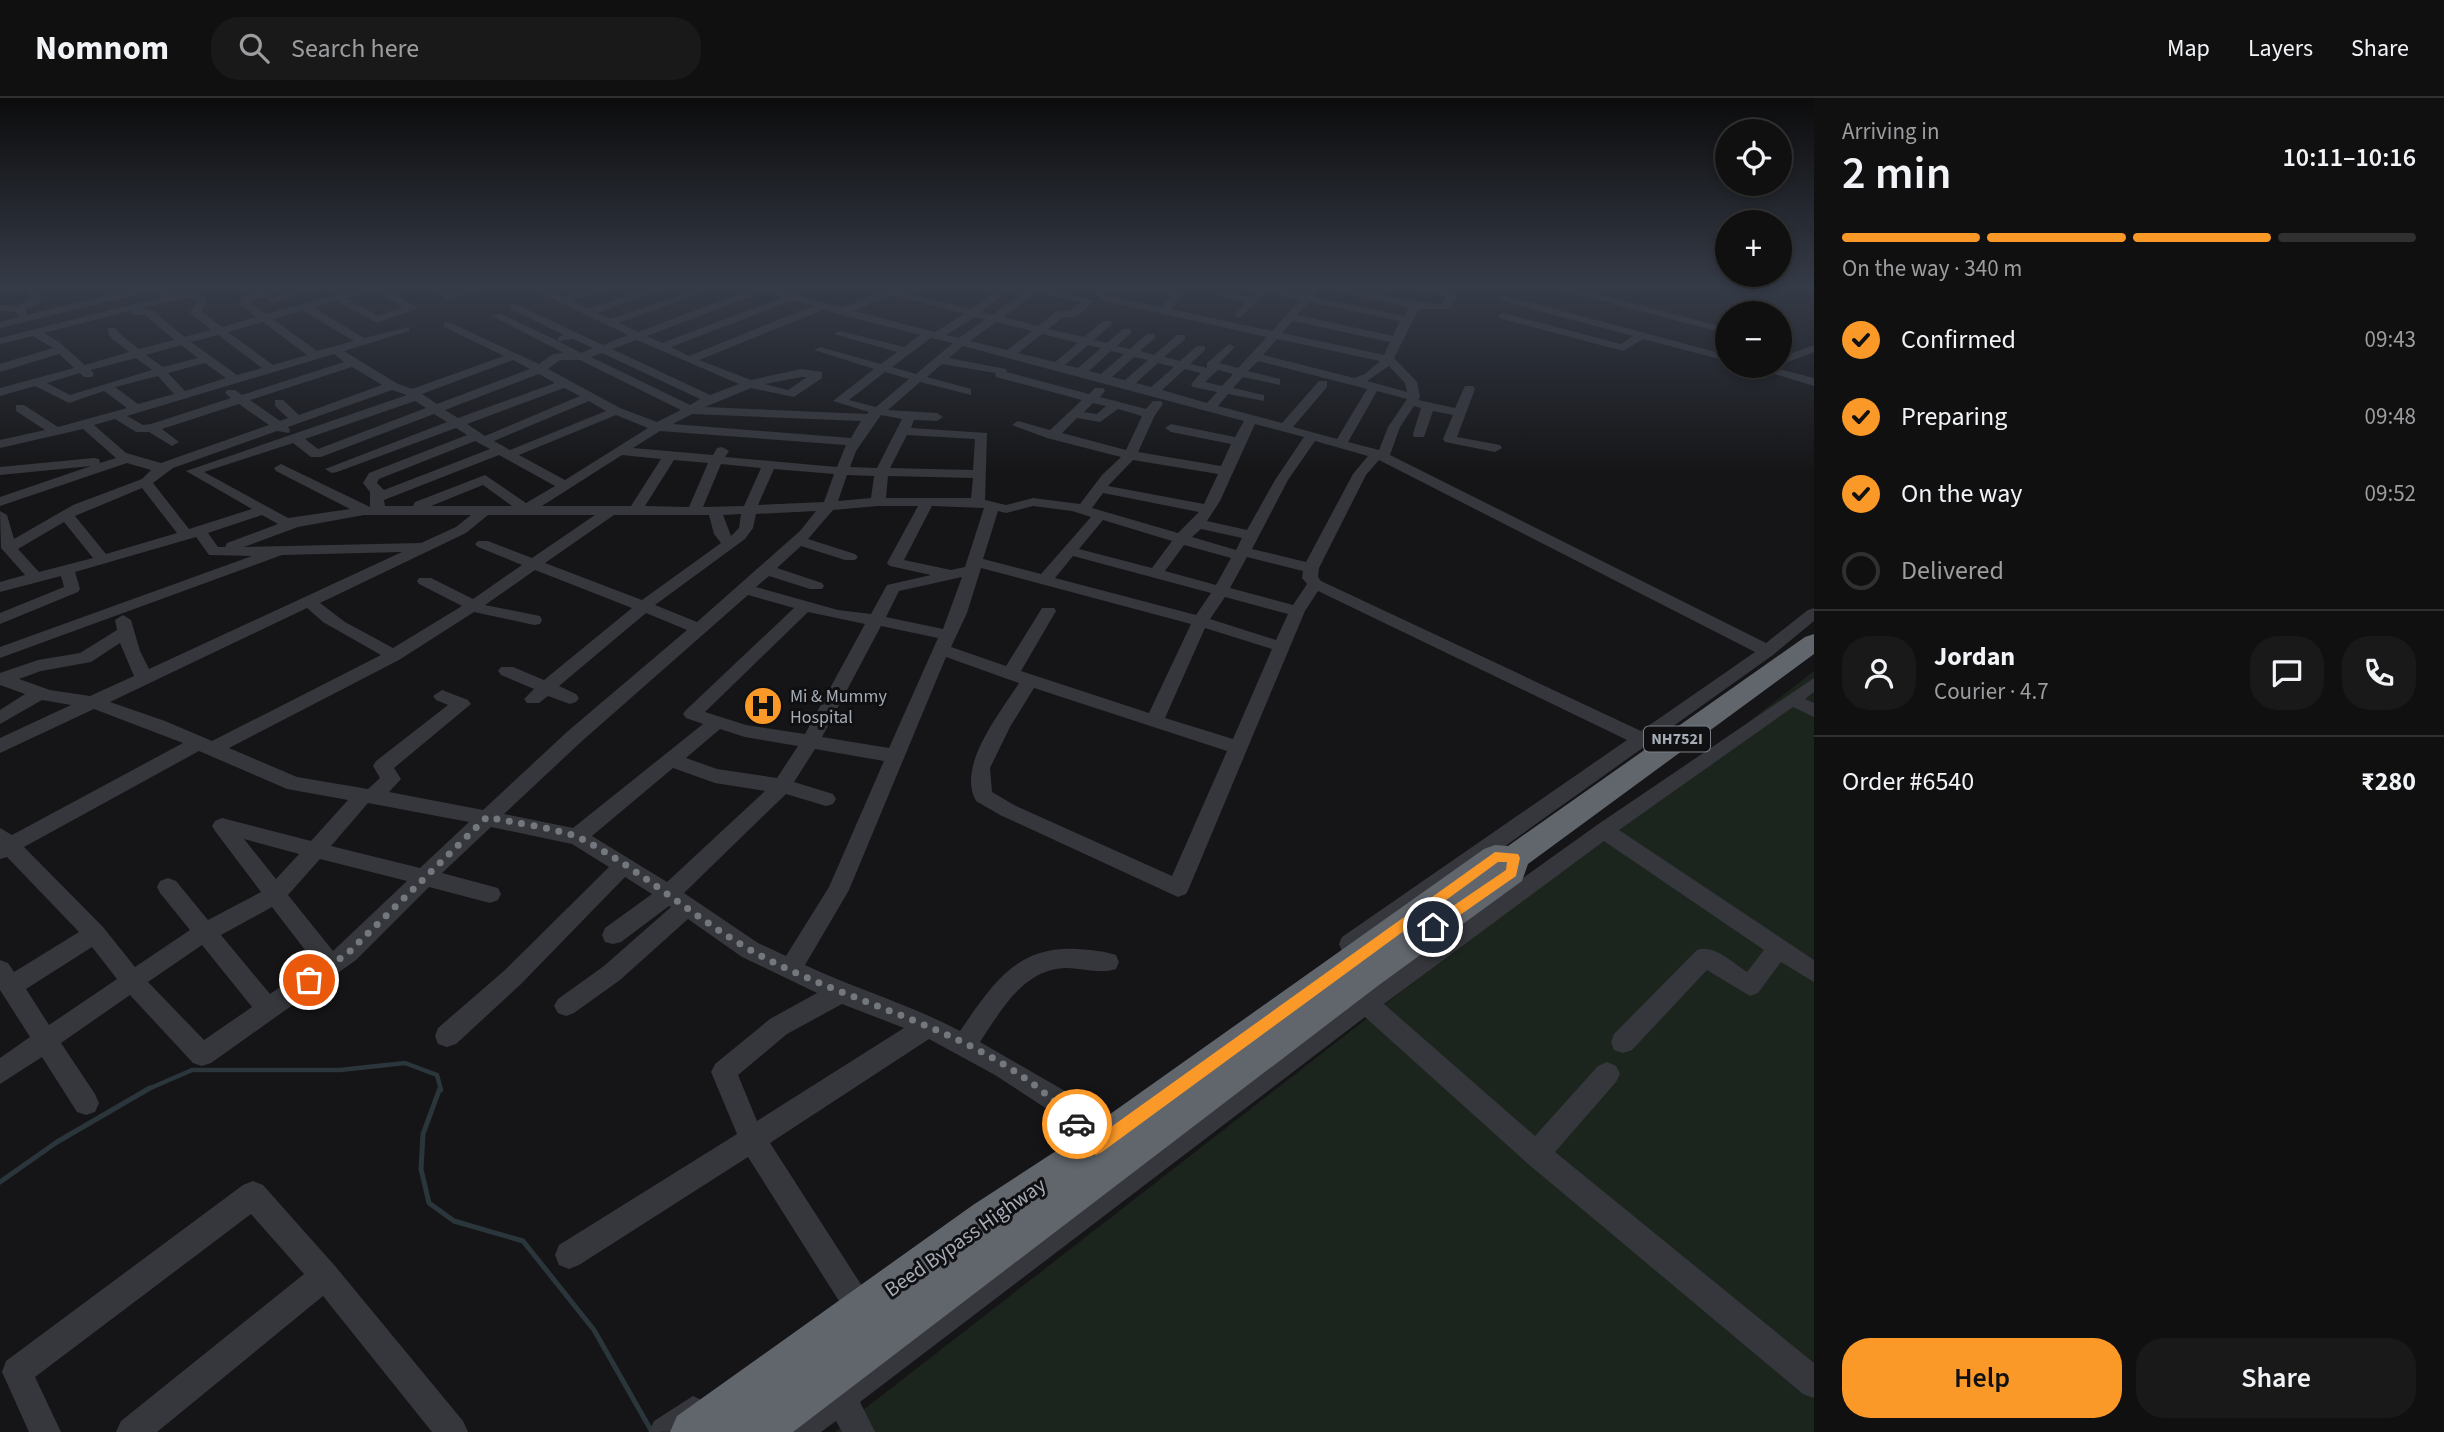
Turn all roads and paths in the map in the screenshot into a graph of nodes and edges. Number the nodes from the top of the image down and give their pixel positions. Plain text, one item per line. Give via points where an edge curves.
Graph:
1 (134, 349) edge
2 (152, 349) edge
3 (193, 349) edge
4 (246, 349) edge
5 (307, 349) edge
6 (336, 349) joint
7 (500, 349) edge
8 (564, 349) edge
9 (602, 349) joint
10 (664, 349) edge
11 (714, 349) edge
12 (899, 349) edge
13 (909, 349) edge
14 (952, 349) edge
15 (1002, 349) edge
16 (1016, 349) edge
17 (1042, 349) edge
18 (1076, 349) edge
19 (1106, 349) edge
20 (1123, 349) edge
21 (1137, 349) edge
22 (1167, 349) edge
23 (1199, 349) edge
24 (1227, 349) edge
25 (1264, 349) edge
26 (1336, 349) edge
27 (1393, 349) edge
28 (1695, 349) edge
29 (1811, 349) edge
30 (59, 350) joint
31 (820, 350) dead end
32 (906, 351) junction
33 (1134, 352) junction
34 (138, 353) junction
35 (1010, 354) junction
36 (1715, 355) edge
37 (0, 356) edge
38 (316, 356) junction
39 (515, 356) junction
40 (580, 357) junction
41 (1257, 357) junction
42 (1792, 357) edge
43 (845, 358) junction
44 (1157, 358) junction
45 (207, 359) junction
46 (689, 360) junction
47 (939, 360) junction
48 (1028, 360) junction
49 (1390, 360) junction
50 (298, 361) junction
51 (353, 363) junction
52 (1182, 365) junction
53 (5, 367) edge
54 (1056, 367) junction
55 (883, 368) junction
56 (81, 369) junction
57 (271, 369) junction
58 (541, 369) junction
59 (1212, 369) junction
60 (160, 371) junction
61 (1080, 373) junction
62 (1239, 373) junction
63 (314, 375) junction
64 (818, 375) junction
65 (1792, 376) edge
66 (920, 377) junction
67 (235, 379) junction
68 (1106, 379) junction
69 (36, 382) junction
70 (1276, 382) dead end
71 (1355, 382) junction
72 (1814, 382) edge
73 (566, 383) junction
74 (219, 384) junction
75 (1127, 384) junction
76 (1323, 384) dead end
77 (746, 385) junction
78 (106, 386) junction
79 (392, 386) junction
80 (1374, 387) junction
81 (1469, 389) dead end
82 (1223, 390) junction
83 (0, 392) edge
84 (967, 392) dead end
85 (1158, 393) junction
86 (414, 394) junction
87 (590, 396) junction
88 (176, 397) junction
89 (1091, 398) junction
90 (1260, 398) dead end
91 (710, 399) junction
92 (1412, 399) junction
93 (239, 400) junction
94 (279, 403) dead end
95 (1114, 406) junction
96 (1428, 406) junction
97 (1210, 407) junction
98 (20, 408) dead end
99 (137, 409) junction
100 (435, 409) junction
101 (691, 410) junction
102 (616, 411) junction
103 (85, 412) junction
104 (754, 412) junction
105 (1460, 413) junction
106 (1074, 414) junction
107 (1149, 414) junction
108 (117, 415) junction
109 (193, 415) junction
110 (873, 415) junction
111 (910, 416) junction
112 (295, 418) junction
113 (937, 418) dead end
114 (1100, 418) junction
115 (1252, 418) junction
116 (530, 422) junction
117 (457, 424) junction
118 (276, 425) junction
119 (1018, 425) dead end
120 (657, 427) junction
121 (1286, 427) junction
122 (152, 428) junction
123 (1171, 428) dead end
124 (902, 430) junction
125 (57, 432) junction
126 (0, 433) edge
127 (1419, 434) dead end
128 (732, 435) junction
129 (1052, 435) junction
130 (1312, 435) junction
131 (295, 438) junction
132 (480, 438) junction
133 (547, 438) junction
134 (1237, 441) junction
135 (15, 442) junction
136 (172, 442) dead end
137 (855, 442) junction
138 (1341, 442) junction
139 (370, 443) junction
140 (0, 444) edge
141 (1092, 445) junction
142 (1495, 448) dead end
143 (618, 451) junction
144 (504, 453) junction
145 (1130, 455) junction
146 (1380, 456) junction
147 (668, 458) junction
148 (126, 459) junction
149 (717, 460) junction
150 (769, 465) junction
151 (162, 467) junction
152 (281, 468) dead end
153 (332, 469) dead end
154 (0, 471) edge
155 (192, 471) junction
156 (841, 471) junction
157 (882, 471) junction
158 (1225, 471) junction
159 (979, 474) junction
160 (145, 482) junction
161 (564, 485) junction
162 (1099, 488) junction
163 (113, 494) junction
164 (0, 502) edge
165 (878, 502) junction
166 (927, 502) junction
167 (830, 504) junction
168 (985, 504) junction
169 (373, 507) junction
170 (1206, 509) junction
171 (409, 510) junction
172 (485, 510) junction
173 (526, 510) junction
174 (636, 510) junction
175 (749, 510) junction
176 (1083, 510) junction
177 (261, 511) junction
178 (610, 511) junction
179 (694, 511) junction
180 (715, 511) junction
181 (0, 515) edge
182 (66, 515) junction
183 (1100, 515) junction
184 (297, 523) junction
185 (1198, 524) junction
186 (192, 533) junction
187 (1251, 535) junction
188 (1181, 539) junction
189 (797, 540) junction
190 (730, 543) junction
191 (483, 544) dead end
192 (427, 546) junction
193 (9, 548) junction
194 (1070, 551) junction
195 (215, 552) junction
196 (276, 552) junction
197 (1241, 554) junction
198 (850, 556) dead end
199 (102, 559) junction
200 (535, 565) junction
201 (975, 566) junction
202 (67, 569) junction
203 (766, 570) junction
204 (950, 573) junction
205 (1156, 573) junction
206 (215, 575) junction
207 (1313, 576) junction
208 (36, 578) junction
209 (425, 581) dead end
210 (1044, 581) junction
211 (816, 586) dead end
212 (0, 587) edge
213 (745, 589) junction
214 (1223, 590) junction
215 (310, 602) junction
216 (473, 606) junction
217 (643, 607) junction
218 (804, 607) junction
219 (120, 609) junction
220 (1048, 611) dead end
221 (1297, 611) junction
222 (1814, 614) edge
223 (0, 619) edge
224 (534, 620) dead end
225 (875, 620) junction
226 (1200, 621) junction
227 (701, 629) junction
228 (126, 632) junction
229 (944, 642) junction
230 (1814, 642) edge
231 (1282, 647) junction
232 (1767, 651) junction
233 (0, 653) edge
234 (393, 656) junction
235 (507, 671) dead end
236 (1011, 673) junction
237 (1, 679) edge
238 (145, 680) junction
239 (1030, 681) junction
240 (1814, 684) edge
241 (41, 693) junction
242 (539, 694) junction
243 (442, 696) dead end
244 (570, 698) dead end
245 (1794, 700) junction
246 (94, 704) junction
247 (1814, 711) edge
248 (0, 718) edge
249 (1154, 721) junction
250 (716, 722) junction
251 (1642, 739) junction
252 (810, 742) junction
253 (0, 746) edge
254 (205, 746) junction
255 (1240, 748) junction
256 (896, 756) junction
257 (671, 760) junction
258 (782, 786) junction
259 (368, 797) junction
260 (826, 799) dead end
261 (487, 817) junction
262 (1604, 830) junction
263 (577, 837) junction
264 (3, 844) edge
265 (1522, 844) junction
266 (314, 850) junction
267 (623, 866) junction
268 (1553, 867) junction
269 (425, 877) junction
270 (168, 887) dead end
271 (490, 894) dead end
272 (275, 895) junction
273 (678, 900) junction
274 (205, 933) junction
275 (95, 934) junction
276 (613, 934) dead end
277 (1778, 949) junction
278 (1108, 962) dead end
279 (330, 965) junction
280 (790, 971) junction
281 (1814, 972) edge
282 (4, 980) edge
283 (133, 982) junction
284 (841, 993) junction
285 (1366, 1003) junction
286 (566, 1006) dead end
287 (268, 1009) junction
288 (928, 1026) junction
289 (447, 1036) dead end
290 (45, 1042) junction
291 (1623, 1042) dead end
292 (965, 1044) junction
293 (0, 1072) edge
294 (1607, 1074) dead end
295 (86, 1103) dead end
296 (752, 1139) junction
297 (1536, 1154) junction
298 (1105, 1157) junction
299 (569, 1255) dead end
300 (325, 1276) junction
301 (857, 1303) junction
302 (1814, 1383) edge
303 (834, 1387) junction
304 (45, 1432) edge
305 (132, 1432) edge
306 (452, 1432) edge
307 (665, 1432) edge
308 (693, 1432) edge
309 (755, 1432) edge
310 (795, 1432) edge
311 (859, 1432) edge

1 - 34 street
2 - 34 street
3 - 45 street
4 - 57 street
5 - 38 street
6 - 38 street
6 - 51 street
7 - 39 street
8 - 40 street
9 - 40 street
9 - 91 street
10 - 46 street
11 - 46 street
12 - 32 street
13 - 32 street
14 - 47 street
15 - 35 street
16 - 35 street
17 - 48 street
18 - 54 street
19 - 61 street
20 - 33 street
21 - 33 street
22 - 44 street
23 - 52 street
24 - 59 street
25 - 41 street
26 - 49 street
27 - 49 street
28 - 36 street
29 - 42 street
30 - 53 street
30 - 56 street
31 - 43 street
32 - 55 street
33 - 44 street
33 - 68 street
34 - 56 street
34 - 60 street
35 - 48 street
37 - 53 street
38 - 50 street
39 - 58 street
39 - 86 street
40 - 58 street via 557,356
40 - 101 street
41 - 62 street
41 - 71 street
43 - 55 street
43 - 64 street
44 - 52 street
44 - 75 street
45 - 60 street
45 - 67 street
46 - 77 street
47 - 66 street
47 - 89 street via 1002,371
48 - 54 street
49 - 71 street via 1379,373
49 - 92 street via 1411,382
50 - 57 street
50 - 63 street
51 - 63 street
51 - 79 street
52 - 59 street
52 - 85 street
54 - 61 street
55 - 66 street
55 - 110 street via 839,401
56 - 69 street
56 - 78 street
57 - 67 street
58 - 73 street
58 - 100 street
59 - 62 street
59 - 82 street via 1197,384
60 - 78 street
60 - 88 street
61 - 68 street
62 - 70 street
62 - 82 street
63 - 93 street
64 - 77 street via 801,373
64 - 77 street via 790,394
65 - 72 street
66 - 84 street
66 - 110 street
67 - 74 street
68 - 75 street
68 - 89 street
69 - 83 street
69 - 103 street
71 - 80 street
73 - 87 street
73 - 117 street
74 - 88 street
74 - 93 street
75 - 85 street
76 - 121 street
77 - 91 street
77 - 104 street via 755,401
78 - 99 street
78 - 103 street
79 - 86 street
79 - 112 street
80 - 92 street
80 - 138 street
81 - 105 street
82 - 90 street
82 - 97 street
85 - 97 street
85 - 107 street
86 - 100 street
86 - 131 street
87 - 102 street
87 - 116 street
88 - 99 street
88 - 109 street
89 - 95 street
89 - 106 street
91 - 101 street
92 - 96 street
92 - 146 street
93 - 109 street
93 - 118 street
94 - 112 street
95 - 107 street
95 - 114 street
96 - 105 street
96 - 127 street
97 - 115 street
98 - 125 street
99 - 108 street
100 - 117 street
100 - 139 street
101 - 104 street
101 - 120 street
102 - 120 street
102 - 133 street
103 - 108 street
103 - 125 street
103 - 148 street via 119,457
104 - 110 street
104 - 128 street
105 - 142 street via 1450,439
106 - 114 street
106 - 129 street
107 - 145 street
108 - 122 street via 141,429
109 - 122 street
110 - 111 street
110 - 137 street
111 - 113 street
111 - 124 street
112 - 118 street
114 - 141 street via 1108,422
115 - 121 street
115 - 134 street
116 - 132 street
116 - 133 street
117 - 132 street
117 - 139 street via 403,441
118 - 131 street
118 - 151 street
119 - 129 street
120 - 128 street
120 - 143 street
121 - 130 street
122 - 136 street
123 - 134 street
124 - 157 street
124 - 159 street via 982,436
125 - 135 street
126 - 135 street
128 - 137 street
128 - 149 street
129 - 141 street
130 - 138 street
130 - 187 street
131 - 139 street via 316,454
131 - 155 street
132 - 144 street
132 - 169 street via 374,476 370,483 377,491
133 - 144 street
134 - 158 street
135 - 140 street
137 - 156 street
138 - 146 street
139 - 153 street
141 - 145 street
143 - 147 street
143 - 161 street
144 - 161 street
144 - 169 street
145 - 158 street
145 - 162 street
146 - 207 street via 1360,474
146 - 232 street
147 - 149 street
147 - 174 street
148 - 151 street
148 - 154 street
148 - 163 street
148 - 164 street
149 - 150 street
149 - 179 street
150 - 156 street
150 - 175 street
151 - 155 street
151 - 160 street
152 - 169 street
155 - 177 street
156 - 157 street
156 - 167 street
157 - 159 street
157 - 165 street
158 - 170 street
159 - 168 street
160 - 163 street
160 - 186 street
161 - 173 street
162 - 170 street
162 - 176 street
163 - 182 street
165 - 166 street
165 - 167 street
166 - 168 street
166 - 204 street via 895,563
167 - 175 street
167 - 189 street
168 - 176 street via 1006,509 1033,502
168 - 201 street
169 - 171 street
169 - 184 street
170 - 185 street
171 - 172 street
171 - 173 street via 485,479
172 - 173 street
172 - 192 street via 461,530
173 - 178 street
174 - 178 street
174 - 179 street
175 - 180 street
175 - 190 street via 746,528
176 - 183 street
177 - 184 street
177 - 186 street
178 - 200 street
179 - 180 street
180 - 190 street via 721,534
181 - 193 street
182 - 193 street
182 - 199 street
183 - 188 street
183 - 194 street
184 - 195 street
185 - 187 street
185 - 188 street
186 - 195 street
186 - 199 street via 139,558
187 - 197 street
188 - 197 street
188 - 205 street
189 - 198 street
189 - 203 street
190 - 217 street
191 - 200 street
192 - 196 street
192 - 215 street
193 - 208 street
194 - 205 street
194 - 210 street
195 - 196 street
195 - 206 street
196 - 206 street
197 - 207 street
197 - 214 street
199 - 202 street
200 - 216 street
200 - 217 street
201 - 204 street
201 - 210 street
201 - 229 street
202 - 208 street
202 - 223 street via 72,589
203 - 211 street
203 - 213 street
204 - 225 street via 893,589
205 - 214 street
206 - 219 street
207 - 221 street
207 - 251 street
208 - 212 street
209 - 216 street
210 - 226 street
213 - 218 street
213 - 227 street
214 - 221 street
214 - 226 street
215 - 234 street via 323,617
215 - 238 street
216 - 224 street
216 - 234 street
217 - 227 street
217 - 242 street
218 - 225 street
218 - 250 street via 692,715
219 - 228 street
219 - 233 street
220 - 236 street
221 - 231 street
222 - 232 street
225 - 229 street
225 - 252 street
226 - 231 street
226 - 249 street
227 - 261 street
228 - 237 street via 85,658 38,666
228 - 238 street
229 - 236 street
229 - 256 street
230 - 265 highway, Beed Bypass Highway / NH752I
231 - 255 street
232 - 251 street
234 - 254 street
235 - 242 street
236 - 239 street
237 - 241 street
238 - 246 street
239 - 249 street
239 - 255 street via 980,768 983,796 1178,888
240 - 245 street
241 - 246 street
241 - 248 street
242 - 244 street
243 - 259 street via 462,704 383,766 391,779
245 - 247 street
245 - 262 street
246 - 253 street
246 - 254 street
249 - 255 street
250 - 252 street
250 - 257 street
251 - 265 street
252 - 256 street
252 - 258 street
254 - 259 street via 294,784
254 - 264 street
256 - 280 street via 838,890
257 - 258 street via 715,776
257 - 263 street
258 - 260 street
258 - 273 street
259 - 261 street
259 - 266 street
261 - 263 street
261 - 269 street
262 - 268 street
262 - 277 street
263 - 267 street
264 - 275 street
265 - 268 street
265 - 298 highway, Beed Bypass Highway / NH752I via 1511,872
266 - 269 street
266 - 272 street
266 - 272 street via 222,826
267 - 273 street
267 - 289 street
268 - 285 street
269 - 271 street
269 - 279 street
270 - 274 street
272 - 274 street
272 - 279 street
273 - 276 street
273 - 280 street via 750,950
273 - 286 street via 612,973
274 - 283 street
274 - 287 street
275 - 282 street
275 - 283 street
277 - 281 street
277 - 291 street via 1750,986 1705,957
278 - 292 street via 1059,959 1035,963 1007,986
279 - 287 street
280 - 284 street
282 - 290 street
283 - 287 street via 202,1055
283 - 290 street
284 - 288 street
284 - 296 street via 806,1007 773,1028 724,1072
285 - 297 street
285 - 298 street
288 - 292 street
288 - 296 street
290 - 293 street
290 - 295 street
292 - 298 street via 1056,1100
294 - 297 street
296 - 299 street
296 - 301 street
297 - 302 street
298 - 301 highway, Beed Bypass Highway / NH752I via 987,1219
298 - 303 highway, Beed Bypass Highway / NH752I
300 - 304 street via 253,1195 17,1372
300 - 305 street
300 - 306 street
301 - 307 street
301 - 308 highway, Beed Bypass Highway / NH752I
303 - 309 highway, Beed Bypass Highway / NH752I
303 - 310 street
303 - 311 street

